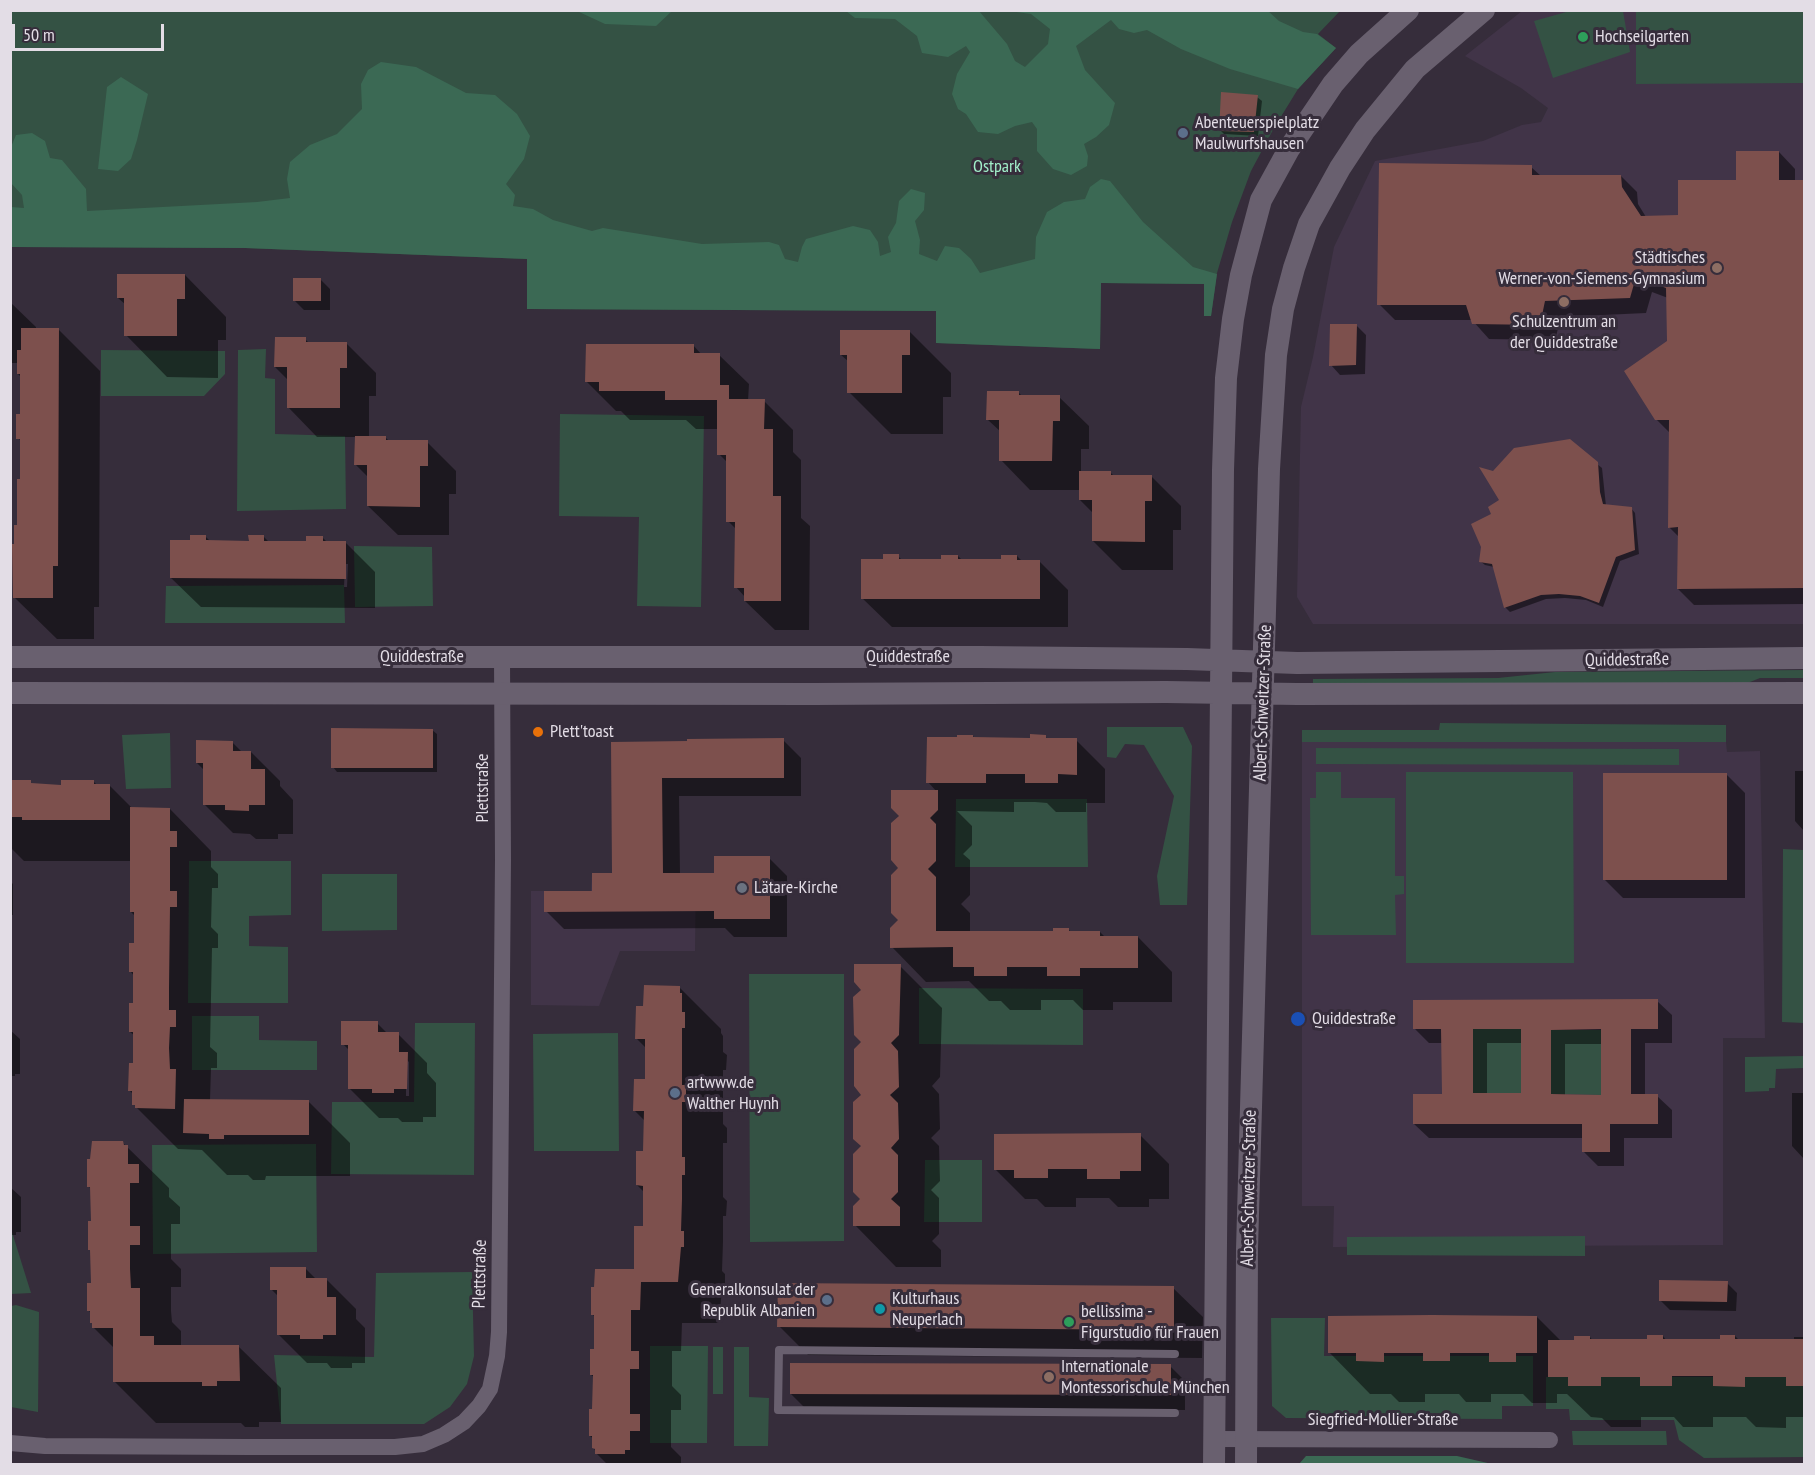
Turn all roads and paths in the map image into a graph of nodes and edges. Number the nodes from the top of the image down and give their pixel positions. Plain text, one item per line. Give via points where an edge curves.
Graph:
1 (1408, 10) edge
2 (1484, 10) edge
3 (10, 657) edge
4 (502, 657) junction
5 (1804, 658) edge
6 (1221, 660) junction
7 (1264, 662) junction
8 (1221, 692) junction
9 (10, 693) edge
10 (502, 693) junction
11 (1263, 693) junction
12 (1804, 693) edge
13 (1175, 1354) dead end
14 (1174, 1413) dead end
15 (1214, 1439) junction
16 (1246, 1439) junction
17 (1550, 1440) dead end
18 (10, 1443) edge
19 (1214, 1464) edge
20 (1246, 1464) edge

1 - 6 main road, Albert-Schweitzer-Straße via 1359,54 1333,84 1289,149 1261,200 1241,274 1226,378
2 - 7 main road, Albert-Schweitzer-Straße via 1415,69 1365,130 1310,224 1294,268 1276,355
3 - 4 main road, Quiddestraße
4 - 6 main road, Quiddestraße
4 - 10 street, Plettstraße
5 - 7 main road, Quiddestraße
6 - 7 main road, Quiddestraße
6 - 8 main road, Albert-Schweitzer-Straße
7 - 11 main road, Albert-Schweitzer-Straße
8 - 10 main road, Quiddestraße
8 - 11 main road, Quiddestraße
8 - 15 main road, Albert-Schweitzer-Straße
9 - 10 main road, Quiddestraße
10 - 18 street, Plettstraße via 499,1332 490,1389 479,1406 444,1435 423,1444 395,1447
11 - 12 main road, Quiddestraße
11 - 16 main road, Albert-Schweitzer-Straße via 1247,1249
13 - 14 lane via 779,1350 778,1389 778,1410
15 - 16 street, Siegfried-Mollier-Straße
15 - 19 main road, Albert-Schweitzer-Straße
16 - 17 street, Siegfried-Mollier-Straße
16 - 20 main road, Albert-Schweitzer-Straße

